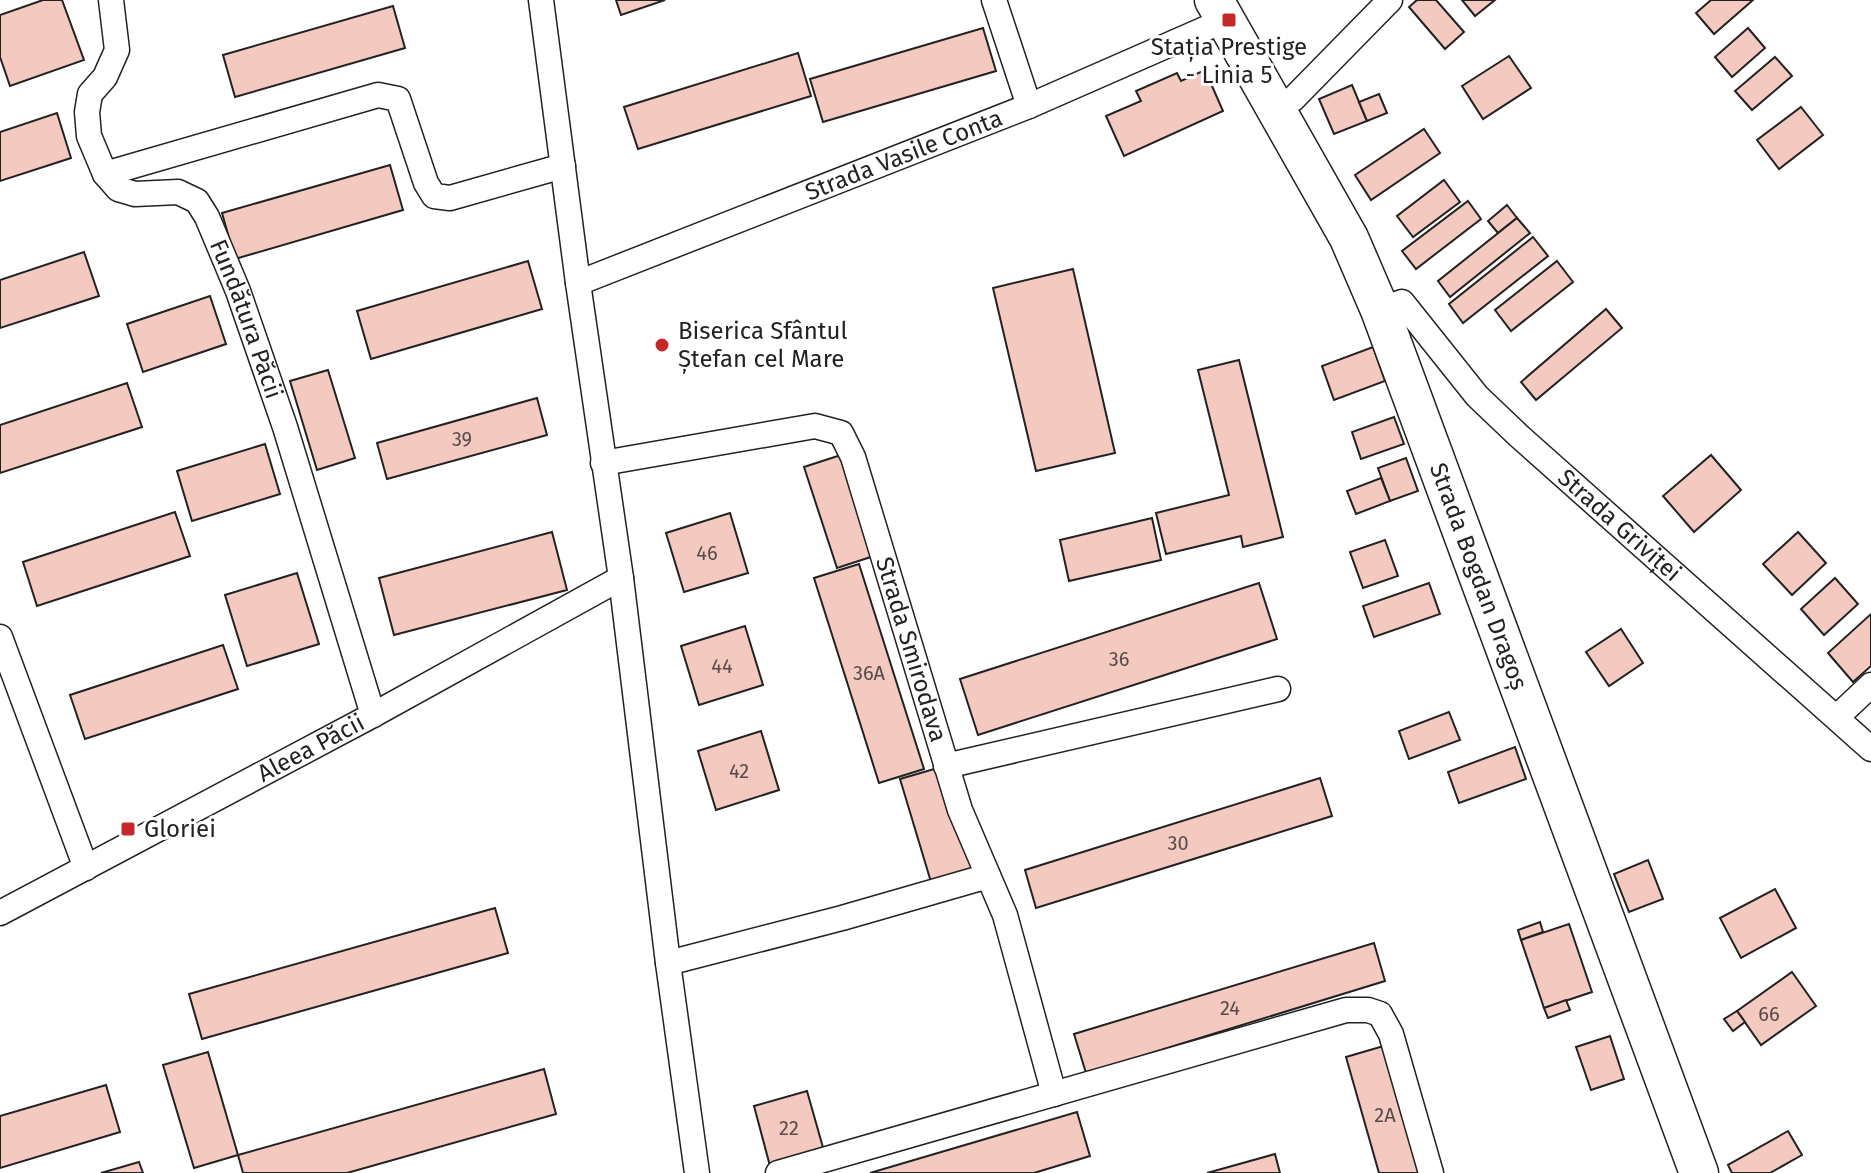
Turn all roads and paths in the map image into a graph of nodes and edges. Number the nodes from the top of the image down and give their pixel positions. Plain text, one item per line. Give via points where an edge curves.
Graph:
1 (111, 0) edge
2 (541, 0) edge
3 (994, 0) edge
4 (1390, 0) edge
5 (1219, 9) edge
6 (1029, 106) junction
7 (1275, 108) junction
8 (563, 166) junction
9 (105, 174) junction
10 (578, 283) junction
11 (1380, 310) junction
12 (603, 463) junction
13 (621, 578) junction
14 (0, 637) edge
15 (1871, 685) edge
16 (1278, 689) dead end
17 (373, 715) junction
18 (1837, 717) junction
19 (1871, 749) edge
20 (946, 766) junction
21 (86, 868) junction
22 (988, 876) junction
23 (0, 913) edge
24 (668, 963) junction
25 (1054, 1094) junction
26 (697, 1173) edge
27 (778, 1173) edge
28 (1431, 1173) edge
29 (1699, 1173) edge

1 - 9 street via 117,50 90,94 87,112 89,136
2 - 8 street
3 - 6 street
4 - 7 street via 1293,99
5 - 6 street, Strada Vasile Conta via 1207,28
5 - 7 main road, Strada Bogdan Dragoș
6 - 10 street, Strada Vasile Conta
7 - 11 main road, Strada Bogdan Dragoș via 1349,238
8 - 9 street via 450,198 434,196 398,99 378,95
8 - 10 street
9 - 17 street, Fundătura Păcii via 118,189 135,194 178,192 197,201 207,217 285,427
10 - 12 street
11 - 18 street, Strada Griviței via 1402,302 1477,396
11 - 29 main road, Strada Bogdan Dragoș
12 - 13 street
12 - 20 street, Strada Smirodava via 815,426 841,433 853,457
13 - 17 street, Aleea Păcii
13 - 24 street
14 - 21 street
15 - 18 street
16 - 20 street
17 - 21 street, Aleea Păcii
18 - 19 street, Strada Griviței
20 - 22 street, Strada Smirodava
21 - 23 street, Aleea Păcii
22 - 24 street
22 - 25 street, Strada Smirodava via 1005,915
24 - 26 street
25 - 27 street
25 - 28 street via 1346,1010 1368,1010 1380,1014 1391,1034

